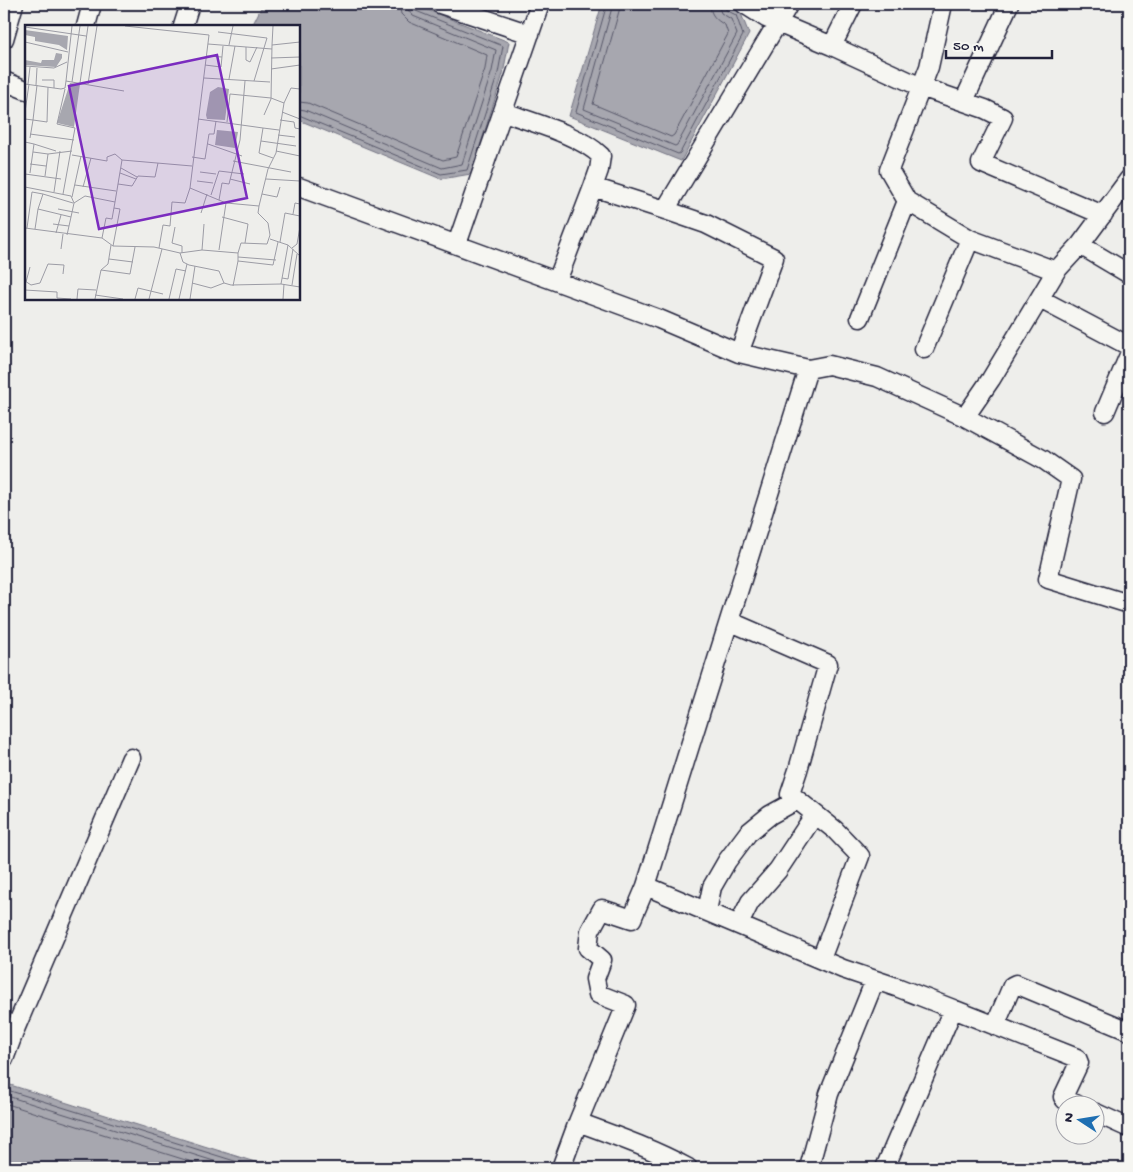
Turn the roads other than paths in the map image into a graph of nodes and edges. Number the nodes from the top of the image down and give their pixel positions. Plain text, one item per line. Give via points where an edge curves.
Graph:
1 (14, 4) edge
2 (92, 4) edge
3 (190, 4) edge
4 (440, 4) edge
5 (540, 4) edge
6 (744, 4) edge
7 (789, 4) edge
8 (853, 4) edge
9 (943, 4) edge
10 (1010, 4) edge
11 (778, 23) junction
12 (86, 25) edge
13 (183, 25) edge
14 (530, 34) junction
15 (4, 39) edge
16 (832, 46) junction
17 (4, 82) edge
18 (921, 87) junction
19 (25, 90) edge
20 (964, 102) junction
21 (504, 112) junction
22 (1129, 179) edge
23 (300, 187) edge
24 (593, 187) junction
25 (907, 200) junction
26 (665, 210) junction
27 (1103, 215) junction
28 (970, 239) junction
29 (457, 244) junction
30 (1080, 245) junction
31 (1056, 271) junction
32 (1129, 274) edge
33 (557, 281) junction
34 (1040, 299) junction
35 (860, 318) dead end
36 (1129, 346) edge
37 (924, 349) dead end
38 (739, 353) junction
39 (1129, 355) edge
40 (808, 370) junction
41 (1105, 412) dead end
42 (965, 417) junction
43 (1129, 604) edge
44 (729, 621) junction
45 (131, 758) dead end
46 (797, 800) junction
47 (815, 814) junction
48 (646, 886) junction
49 (707, 911) junction
50 (739, 924) junction
51 (821, 959) junction
52 (874, 980) junction
53 (953, 1009) junction
54 (10, 1024) edge
55 (996, 1026) junction
56 (1129, 1031) edge
57 (4, 1059) edge
58 (1065, 1094) edge
59 (1106, 1118) edge
60 (578, 1122) junction
61 (1129, 1128) edge
62 (561, 1168) edge
63 (688, 1168) edge
64 (809, 1168) edge
65 (885, 1168) edge

1 - 15 street
2 - 12 street
3 - 13 street
4 - 14 street
5 - 14 street
6 - 11 street
7 - 11 street
8 - 16 street
9 - 18 street via 929,67
10 - 20 street
11 - 16 street
11 - 26 street
14 - 21 street
16 - 18 street
17 - 19 street
18 - 20 street
18 - 25 street via 889,170
20 - 27 street via 1003,118 981,163
21 - 24 street via 594,149 601,156
21 - 29 street
22 - 27 street
23 - 29 street
24 - 26 street
24 - 33 street
25 - 28 street
25 - 35 street
26 - 38 street via 706,224 774,258
27 - 30 street
28 - 31 street
28 - 37 street
29 - 33 street
30 - 31 street
30 - 32 street
31 - 34 street
33 - 38 street via 659,318
34 - 36 street
34 - 42 street
38 - 40 street
39 - 41 street
40 - 42 street via 829,365 877,376
40 - 44 street
42 - 43 street via 1044,460 1071,479 1048,579
44 - 46 street via 828,664 790,794
44 - 48 street
45 - 54 street
46 - 47 street
46 - 49 street via 770,815 748,833 712,887
47 - 50 street via 778,870 750,902
47 - 51 street via 860,856
48 - 49 street
48 - 60 street via 632,919 602,909 590,931 588,948 602,960 595,979 598,994 626,1005
49 - 50 street
50 - 51 street
51 - 52 street
52 - 53 street
52 - 64 street via 829,1094
53 - 55 street
53 - 65 street
54 - 57 street
55 - 56 street via 1012,986 1016,984
55 - 58 street via 1079,1060
59 - 61 street
60 - 62 street
60 - 63 street via 635,1142

